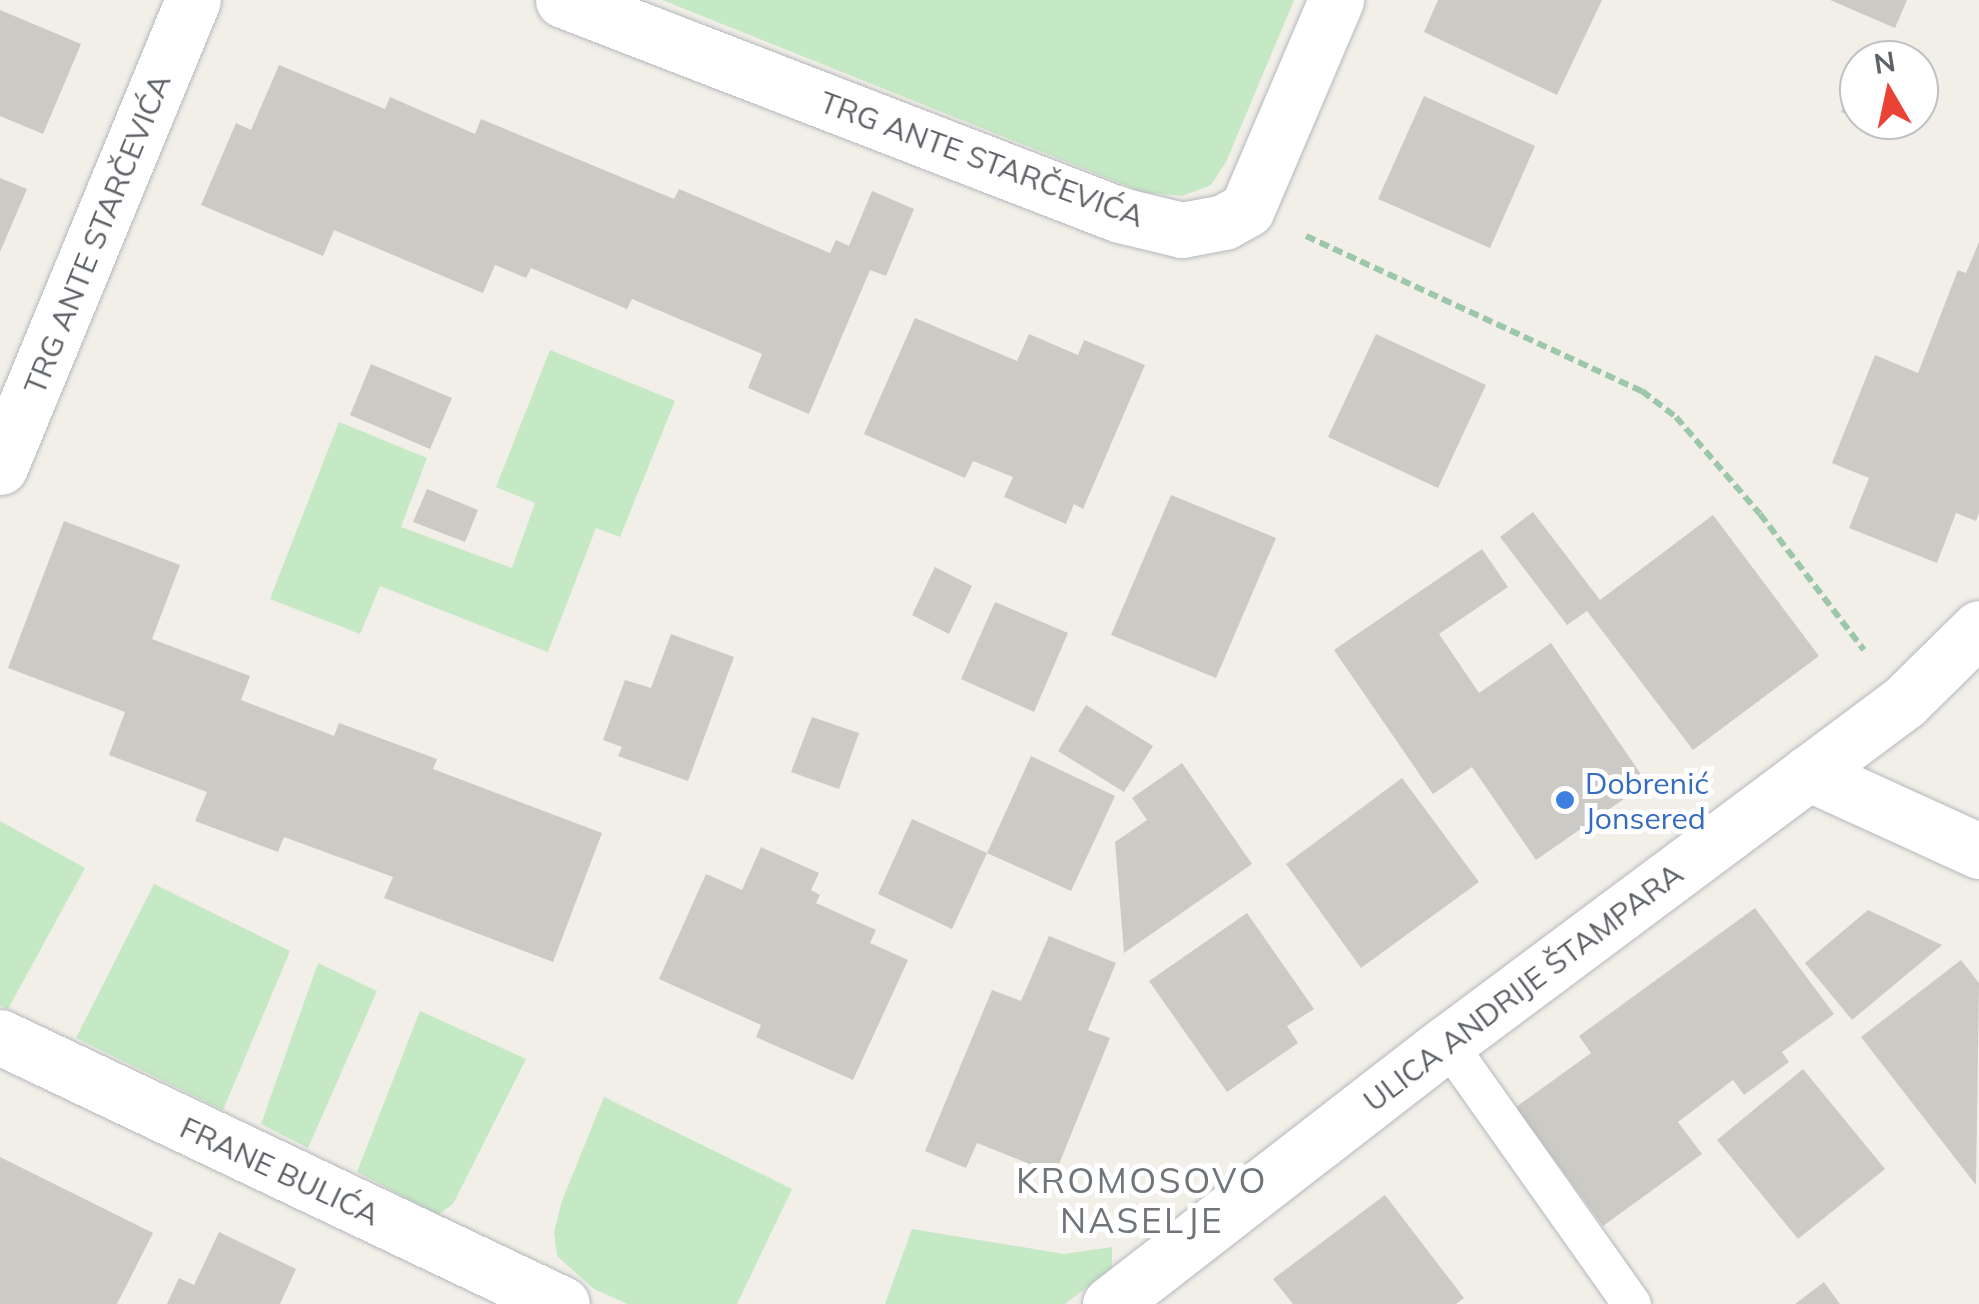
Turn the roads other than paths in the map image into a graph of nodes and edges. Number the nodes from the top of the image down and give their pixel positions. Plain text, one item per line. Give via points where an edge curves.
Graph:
1 (193, 0) edge
2 (562, 0) edge
3 (1336, 0) edge
4 (0, 467) edge
5 (1979, 628) edge
6 (1808, 773) junction
7 (1979, 851) edge
8 (0, 1037) edge
9 (1447, 1042) junction
10 (562, 1304) edge
11 (1110, 1304) edge
12 (1632, 1304) edge

1 - 4 street, TRG ANTE STARČEVIĆA
2 - 3 street, TRG ANTE STARČEVIĆA via 1120,216 1182,230 1224,222 1247,209
5 - 6 street, ULICA ANDRIJE ŠTAMPARA via 1904,702
6 - 7 street
6 - 9 street, ULICA ANDRIJE ŠTAMPARA
8 - 10 street, FRANE BULIĆA
9 - 11 street, ULICA ANDRIJE ŠTAMPARA
9 - 12 lane

